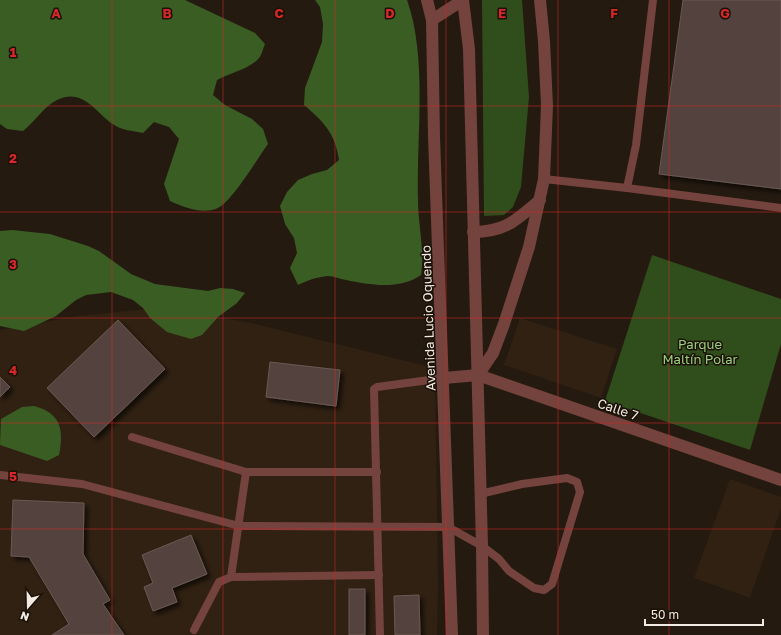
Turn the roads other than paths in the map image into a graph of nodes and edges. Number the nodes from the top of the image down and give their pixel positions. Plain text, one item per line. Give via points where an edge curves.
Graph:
1 (427, 0) edge
2 (463, 0) edge
3 (540, 0) edge
4 (653, 0) edge
5 (432, 20) junction
6 (544, 179) junction
7 (627, 188) junction
8 (540, 200) junction
9 (781, 208) edge
10 (473, 232) junction
11 (478, 375) junction
12 (444, 378) junction
13 (132, 437) dead end
14 (246, 472) junction
15 (377, 472) junction
16 (0, 475) edge
17 (780, 476) edge
18 (480, 494) junction
19 (239, 526) junction
20 (448, 527) junction
21 (378, 528) junction
22 (482, 546) junction
23 (379, 575) junction
24 (231, 577) junction
25 (194, 630) dead end
26 (380, 635) edge
27 (452, 635) edge
28 (483, 635) edge

1 - 5 street, Avenida Lucio Oquendo
2 - 5 street
2 - 10 street via 469,49
3 - 6 street via 547,106
4 - 7 lane via 636,145
5 - 12 street, Avenida Lucio Oquendo
6 - 7 lane
6 - 8 street
7 - 9 lane
8 - 10 street via 510,225 491,232
8 - 11 street via 529,247 504,324 493,353
10 - 11 street
11 - 12 street, Calle 7
11 - 17 street, Calle 7
11 - 18 street
12 - 15 lane via 374,389
12 - 20 street, Avenida Lucio Oquendo
13 - 14 lane
14 - 15 lane
14 - 19 lane
15 - 21 lane
16 - 19 lane via 82,484
18 - 22 street
18 - 22 lane via 522,484 567,478 577,482 580,492 552,584 544,590 534,588 508,571 499,559
19 - 21 lane
19 - 24 lane
20 - 21 lane
20 - 22 lane
20 - 27 street, Avenida Lucio Oquendo
21 - 23 lane
22 - 28 street
23 - 24 lane
23 - 26 lane
24 - 25 lane via 219,582

